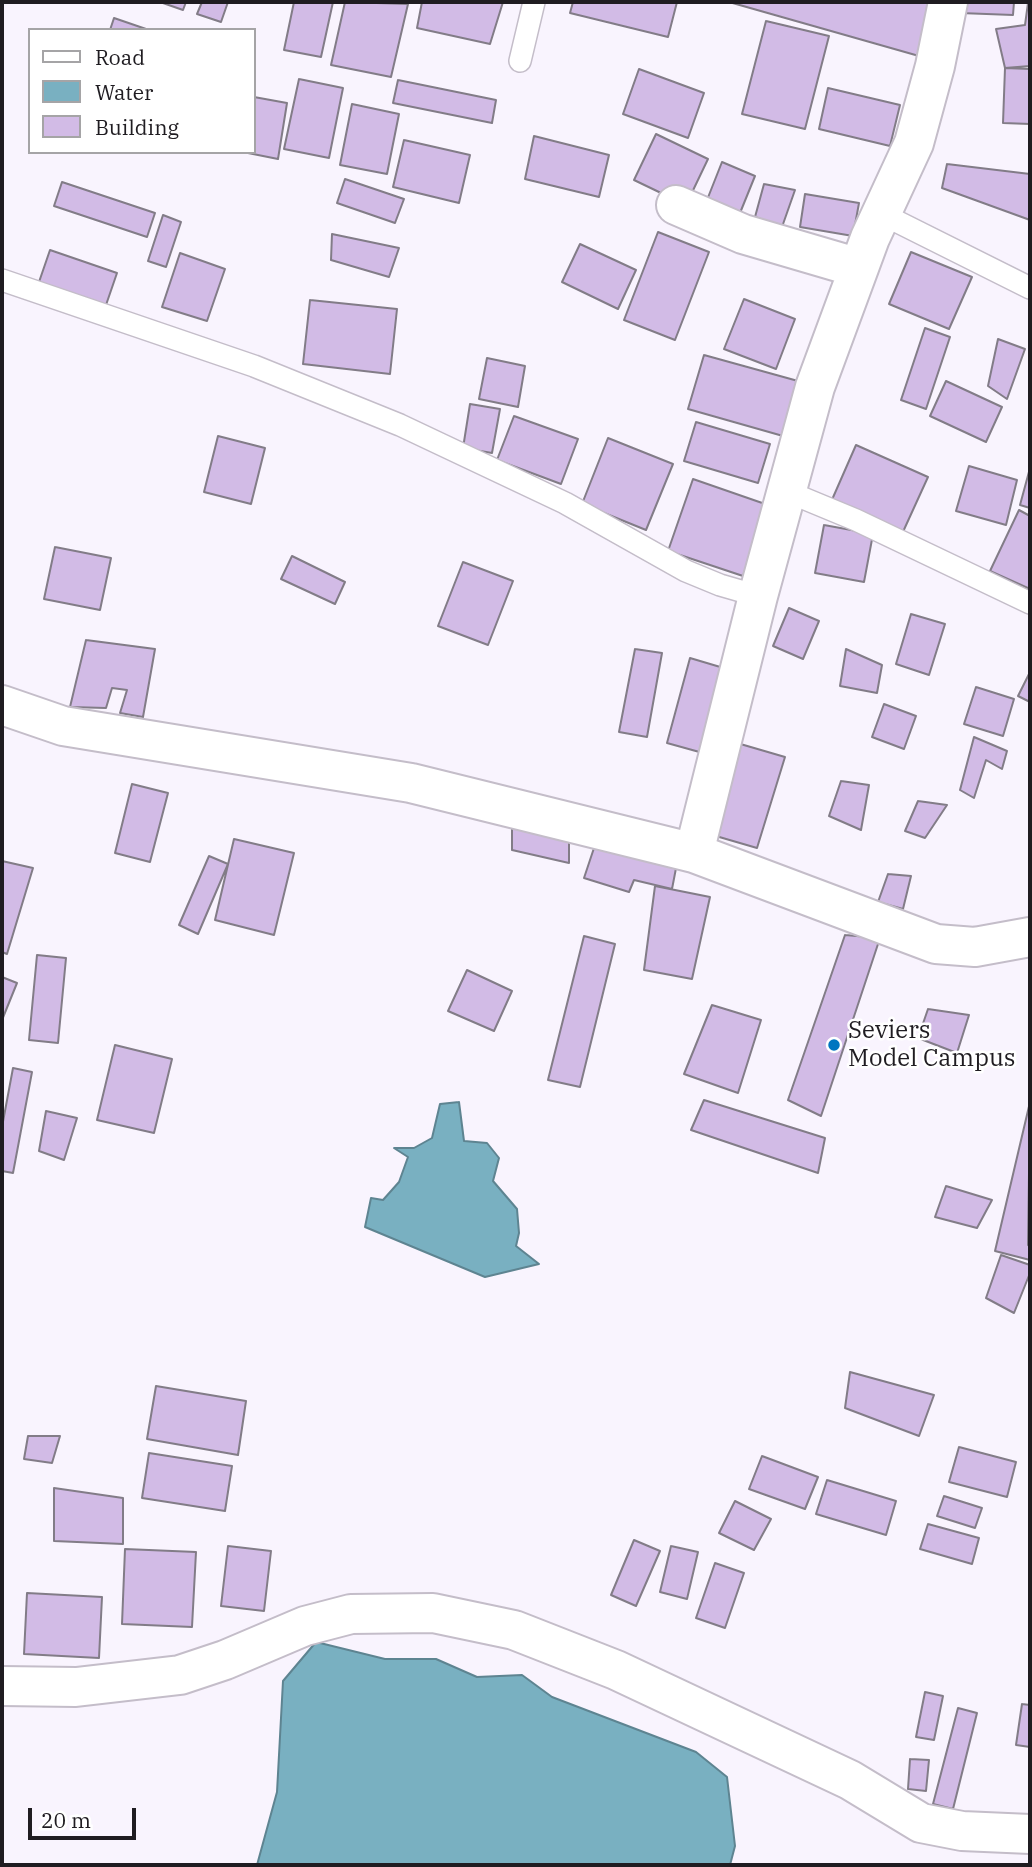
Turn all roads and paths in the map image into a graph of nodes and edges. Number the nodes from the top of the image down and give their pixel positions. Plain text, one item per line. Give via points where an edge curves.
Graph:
1 (534, 2) edge
2 (947, 2) edge
3 (520, 61) dead end
4 (676, 205) dead end
5 (882, 214) junction
6 (859, 268) junction
7 (2, 280) edge
8 (1030, 288) edge
9 (786, 491) junction
10 (758, 596) junction
11 (1030, 603) edge
12 (2, 705) edge
13 (694, 853) junction
14 (1030, 937) edge
15 (2, 1686) edge
16 (1030, 1835) edge

1 - 3 lane
2 - 5 street via 914,143
4 - 6 street via 743,234
5 - 6 street
5 - 8 lane
6 - 9 street via 815,387
7 - 10 lane via 254,366 400,425 565,503 685,571
9 - 10 street
9 - 11 lane
10 - 13 street
12 - 13 street via 63,726 411,783
13 - 14 street via 936,944 975,947
15 - 16 street via 76,1687 180,1675 305,1626 351,1614 433,1613 514,1630 616,1671 850,1780 921,1822 962,1831

